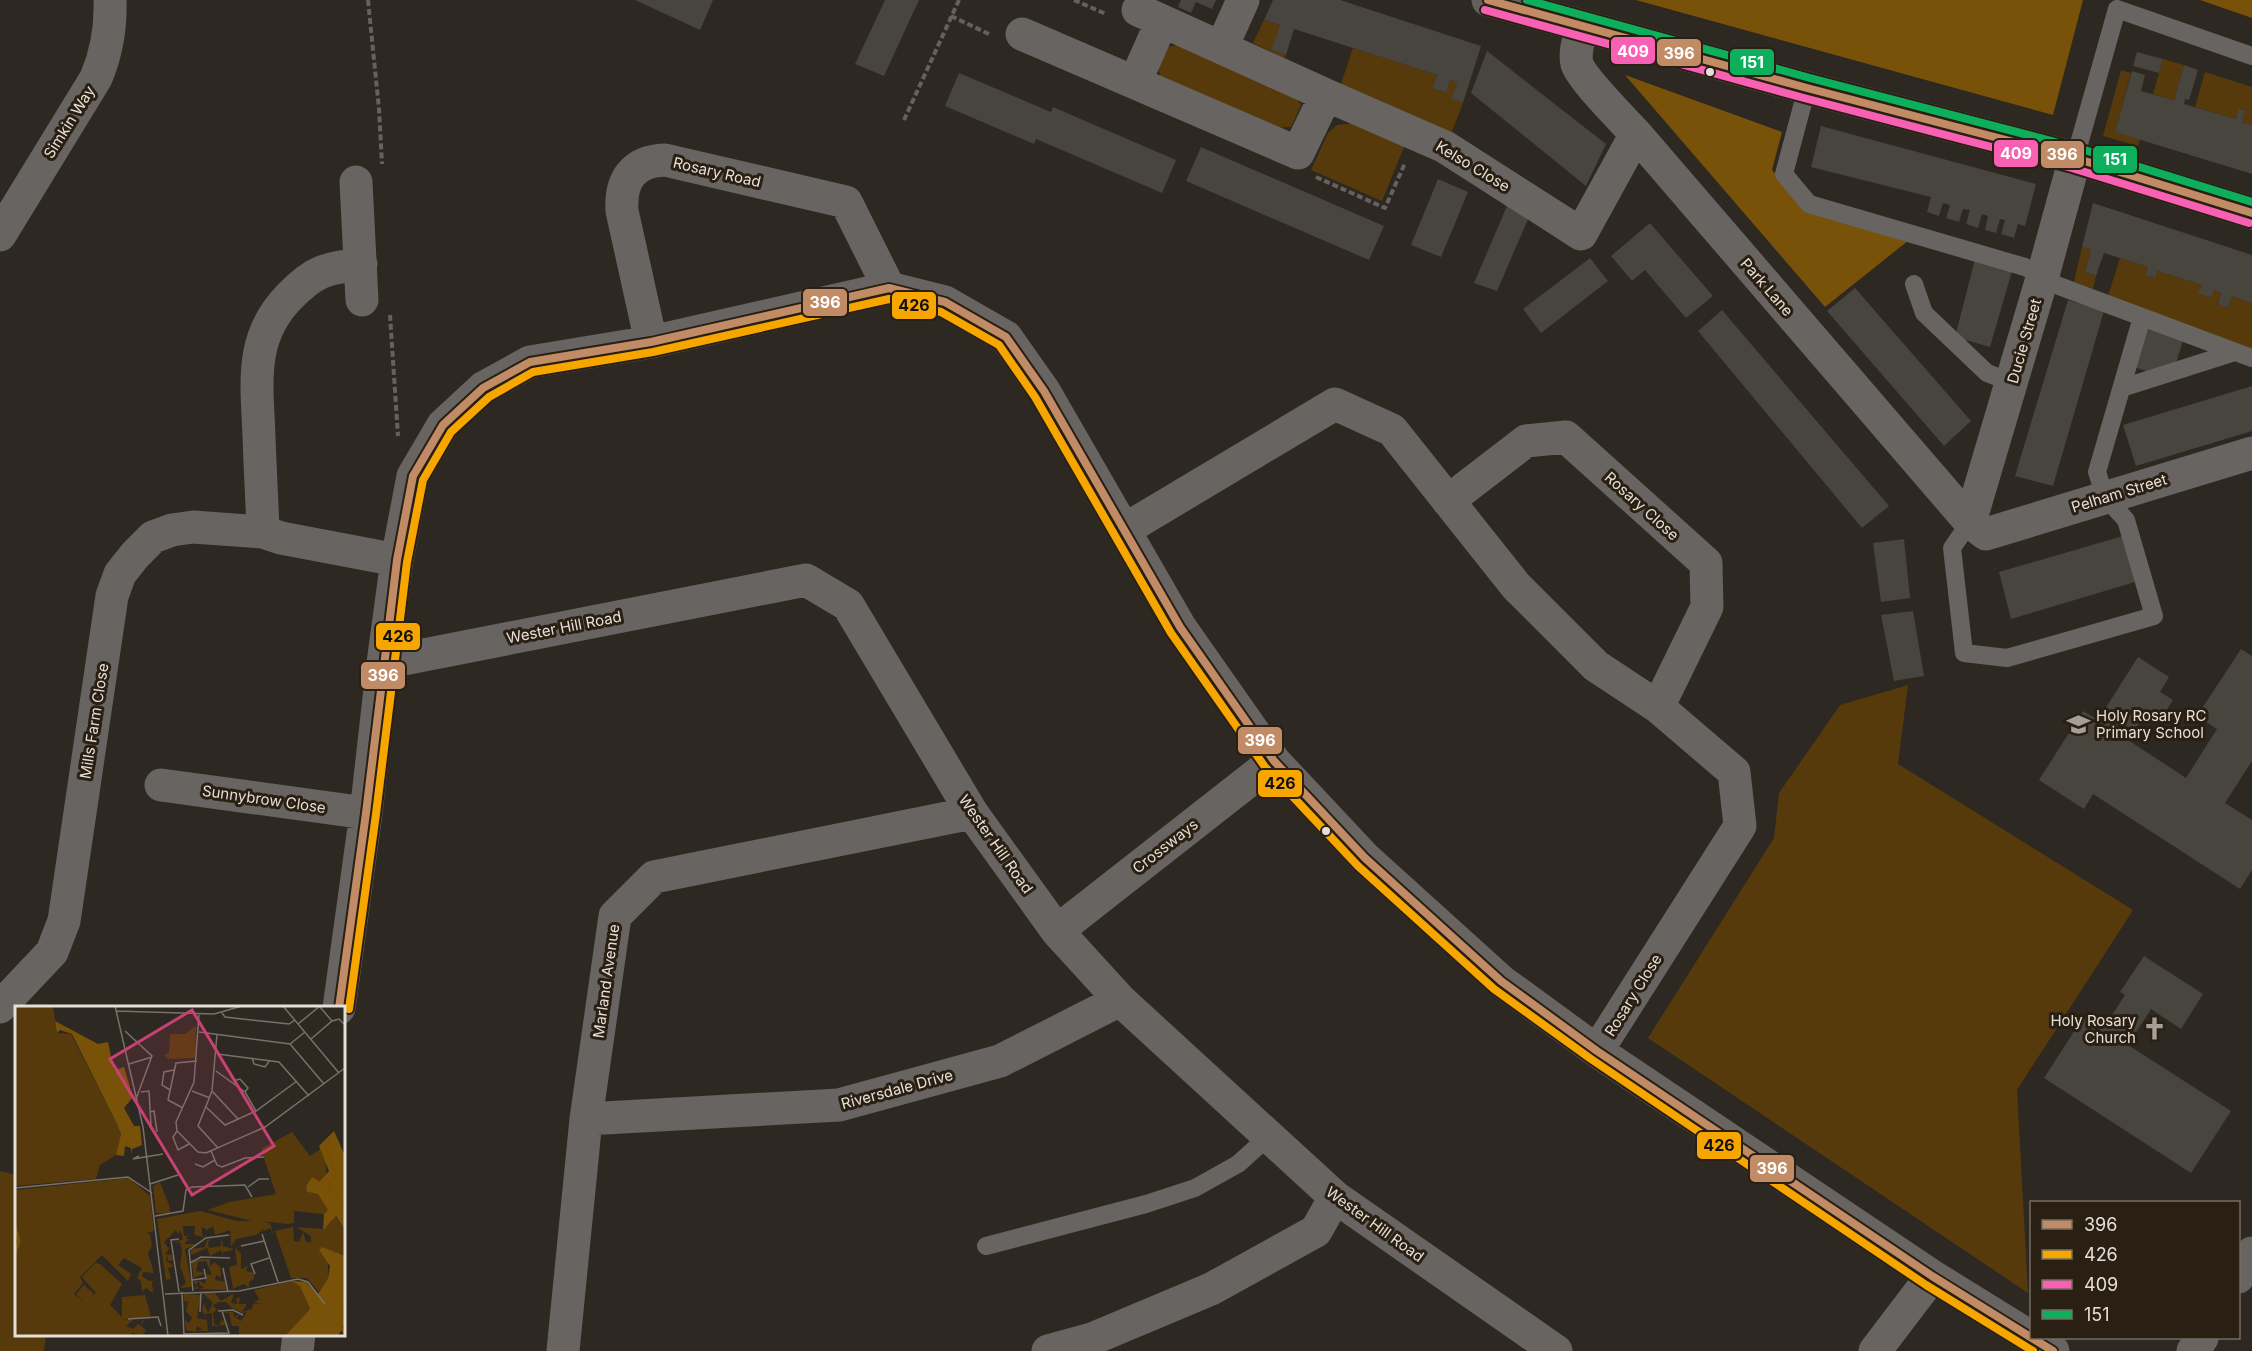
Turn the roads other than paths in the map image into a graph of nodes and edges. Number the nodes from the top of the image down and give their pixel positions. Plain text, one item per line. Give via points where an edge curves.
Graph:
1 (110, 0) edge
2 (1243, 0) edge
3 (1488, 0) edge
4 (1582, 27) junction
5 (1022, 34) dead end
6 (1222, 47) junction
7 (2252, 56) edge
8 (1135, 82) junction
9 (1807, 88) junction
10 (1326, 95) junction
11 (1636, 134) junction
12 (2075, 158) junction
13 (357, 182) dead end
14 (2252, 213) edge
15 (0, 235) edge
16 (361, 264) junction
17 (2043, 275) junction
18 (1914, 284) dead end
19 (889, 288) junction
20 (362, 300) dead end
21 (2142, 317) junction
22 (651, 342) junction
23 (2235, 352) junction
24 (2252, 358) edge
25 (2012, 382) junction
26 (2122, 388) junction
27 (2252, 453) edge
28 (2105, 496) junction
29 (1448, 501) junction
30 (1978, 528) junction
31 (1124, 530) junction
32 (263, 532) junction
33 (397, 560) junction
34 (382, 663) junction
35 (1658, 707) junction
36 (1274, 760) junction
37 (161, 785) dead end
38 (366, 813) junction
39 (972, 813) junction
40 (1057, 931) junction
41 (1120, 1000) junction
42 (339, 1006) edge
43 (0, 1007) edge
44 (1597, 1051) junction
45 (586, 1119) junction
46 (1268, 1137) junction
47 (1335, 1197) junction
48 (986, 1246) dead end
49 (2252, 1253) edge
50 (2240, 1274) edge
51 (1932, 1276) junction
52 (299, 1336) edge
53 (2030, 1337) edge
54 (2034, 1339) edge
55 (1092, 1345) edge
56 (1545, 1348) edge
57 (297, 1351) edge
58 (563, 1351) edge
59 (1048, 1351) edge
60 (1875, 1351) edge
61 (2053, 1351) edge

1 - 15 street, Simkin Way via 106,56 96,78
2 - 6 street
3 - 4 highway
4 - 9 highway
4 - 11 street, Park Lane via 1576,50 1583,76
5 - 8 street
6 - 8 street, Kelso Close via 1150,15
6 - 10 street, Kelso Close
7 - 12 lane via 2117,9
8 - 10 street via 1298,153
9 - 12 highway
9 - 17 lane via 1784,174 1809,204
10 - 11 street, Kelso Close via 1445,147 1581,234
11 - 30 street, Park Lane
12 - 14 highway
12 - 17 street, Ducie Street
13 - 16 street
16 - 20 street
16 - 32 street via 330,267 303,282 270,320 261,343 256,373
17 - 21 lane via 2059,286
17 - 25 street, Ducie Street
18 - 25 lane via 1924,313 1987,373
19 - 22 street
19 - 22 street, Rosary Road via 846,202 665,160 649,160 627,178 621,211
19 - 31 street via 945,302 1005,337 1044,391
21 - 23 lane
21 - 26 lane
22 - 33 street via 530,362 483,388 443,425 413,476
23 - 24 lane
23 - 26 lane
25 - 30 street, Ducie Street
26 - 28 lane via 2097,472
27 - 28 street, Pelham Street
28 - 30 street, Pelham Street
28 - 30 lane via 2126,520 2154,616 2007,658 1964,653 1952,548
29 - 31 street, Rosary Close via 1392,430 1335,404
29 - 35 street, Rosary Close via 1516,586 1596,666
29 - 35 street, Rosary Close via 1526,441 1566,438 1706,563 1707,607
31 - 36 street via 1180,627
32 - 33 street, Mills Farm Close
32 - 43 street, Mills Farm Close via 193,526 172,530 153,537 120,574 112,596 63,921 52,952
33 - 34 street
34 - 38 street
34 - 39 street, Wester Hill Road via 806,580 848,606
35 - 44 street, Rosary Close via 1734,772 1740,826
36 - 40 street, Crossways
36 - 44 street via 1365,858 1501,981
37 - 38 street, Sunnybrow Close
38 - 42 street
39 - 40 street, Wester Hill Road
39 - 45 street, Marland Avenue via 654,877 615,916
40 - 41 street, Wester Hill Road
41 - 45 street, Riversdale Drive via 1000,1061 839,1106
41 - 46 street, Wester Hill Road
44 - 51 street
45 - 58 street, Marland Avenue
46 - 47 street, Wester Hill Road
46 - 48 lane via 1238,1164 1195,1188
47 - 55 street via 1317,1231 1211,1289
47 - 56 street, Wester Hill Road
49 - 50 street
51 - 53 street
51 - 60 street
52 - 57 street
54 - 61 street
55 - 59 street

